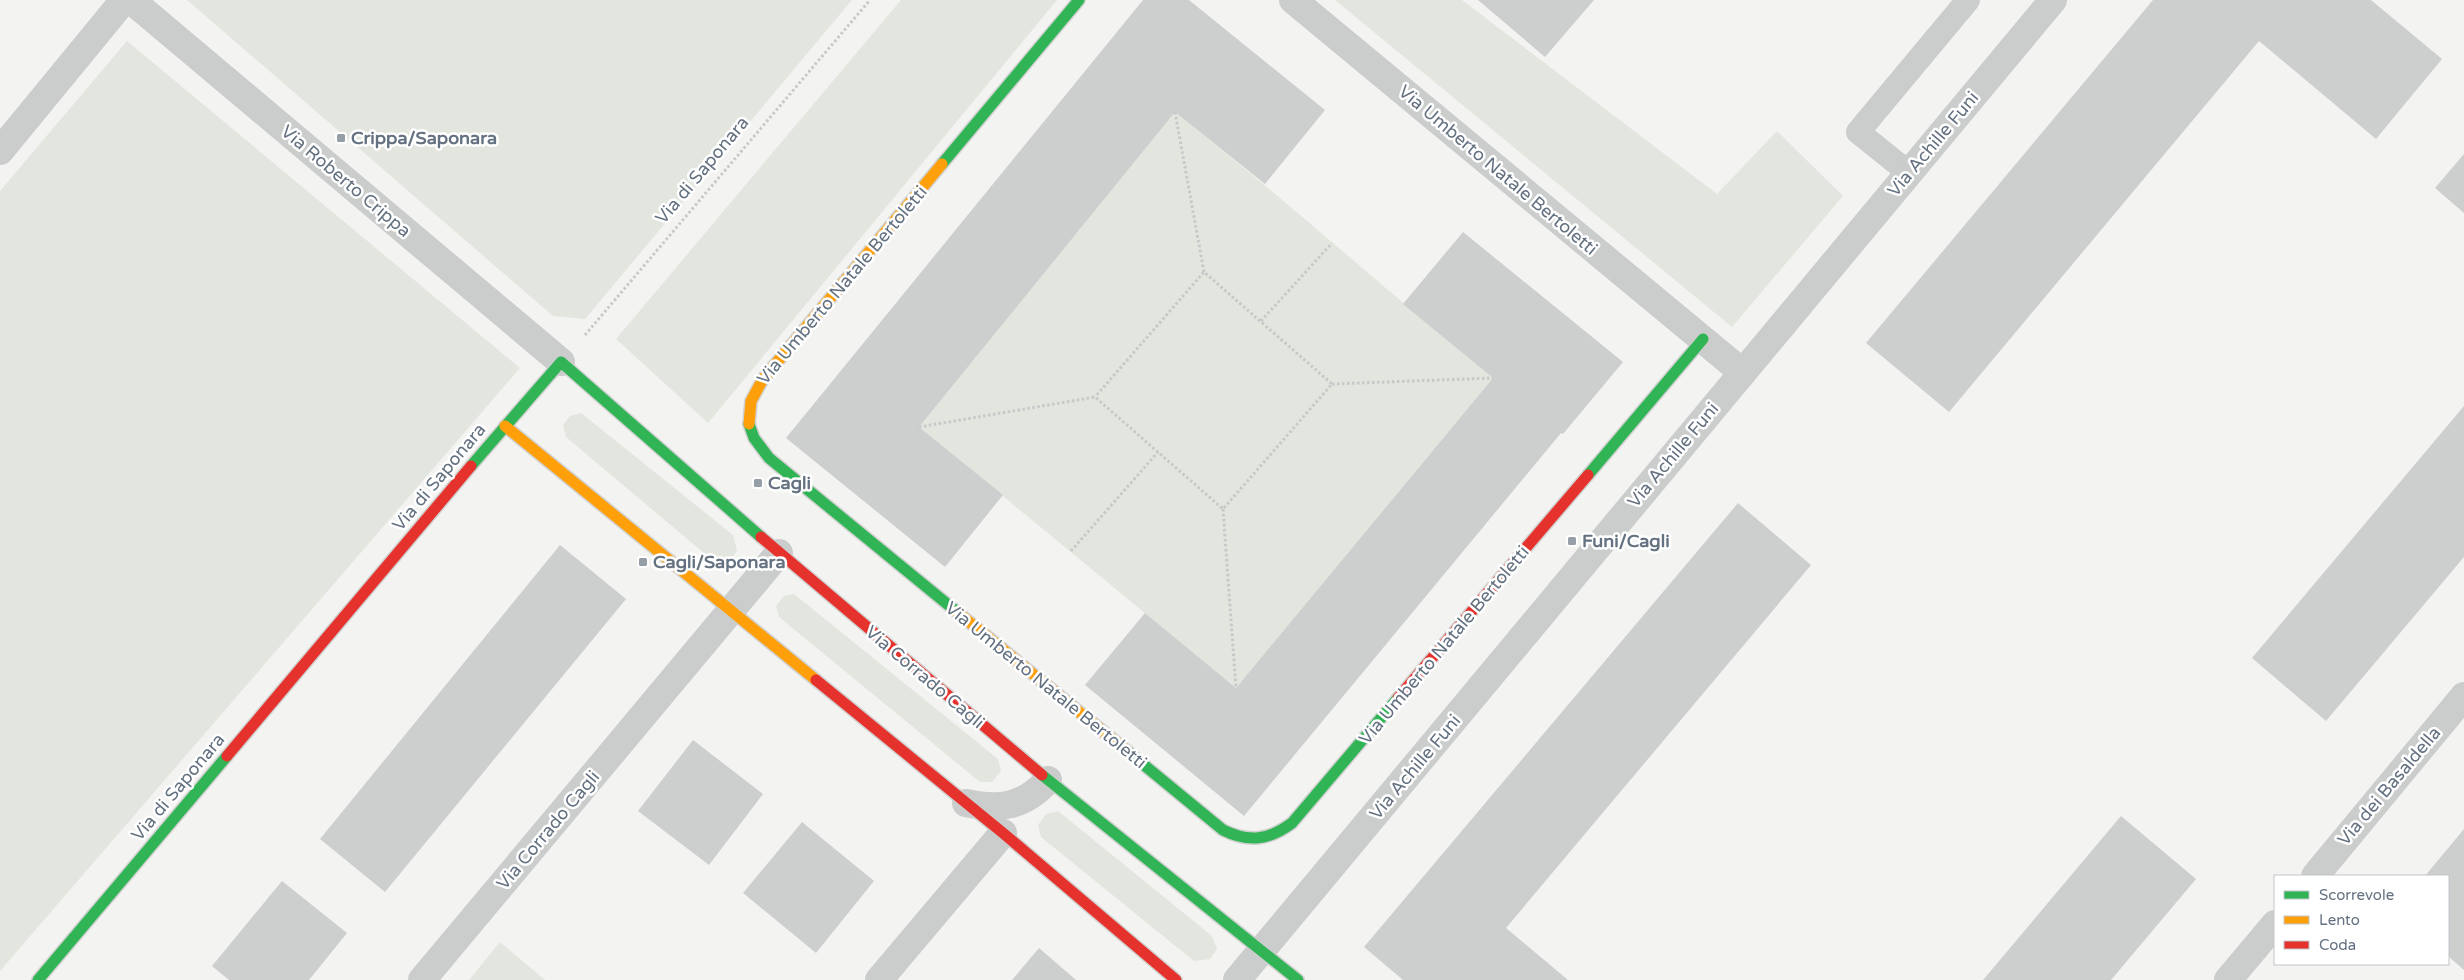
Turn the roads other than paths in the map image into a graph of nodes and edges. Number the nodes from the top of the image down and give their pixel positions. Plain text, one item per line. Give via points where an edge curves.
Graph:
1 (124, 0) edge
2 (131, 0) edge
3 (1079, 0) edge
4 (1293, 0) edge
5 (1968, 0) edge
6 (2053, 0) edge
7 (0, 151) edge
8 (1909, 173) junction
9 (1703, 339) junction
10 (561, 362) junction
11 (1742, 372) junction
12 (505, 426) junction
13 (780, 554) junction
14 (732, 612) junction
15 (2464, 696) edge
16 (1048, 780) junction
17 (966, 803) junction
18 (1003, 833) junction
19 (2316, 875) edge
20 (2274, 925) edge
21 (1262, 950) junction
22 (38, 980) edge
23 (422, 980) edge
24 (879, 980) edge
25 (1176, 980) edge
26 (1237, 980) edge
27 (1298, 980) edge
28 (2228, 980) edge

1 - 7 street
2 - 10 street, Via Roberto Crippa
3 - 9 street, Via Umberto Natale Bertoletti via 763,379 749,406 747,422 750,434 769,458 1234,837 1257,841 1283,831 1292,823
4 - 9 street, Via Umberto Natale Bertoletti
5 - 8 lane via 1858,132
6 - 8 street, Via Achille Funi
8 - 11 street, Via Achille Funi
9 - 11 street, Via Umberto Natale Bertoletti
10 - 12 street, Via di Saponara
10 - 13 street, Via Corrado Cagli
11 - 21 street, Via Achille Funi
12 - 14 street
12 - 22 street, Via di Saponara
13 - 14 street, Via Corrado Cagli
13 - 16 street, Via Corrado Cagli
14 - 17 street
14 - 23 street, Via Corrado Cagli
15 - 19 street, Via dei Basaldella
16 - 17 street via 1024,801 984,807
16 - 21 street, Via Corrado Cagli
17 - 18 street
18 - 24 street
18 - 25 street
20 - 28 street
21 - 26 street, Via Achille Funi
21 - 27 street, Via Corrado Cagli

